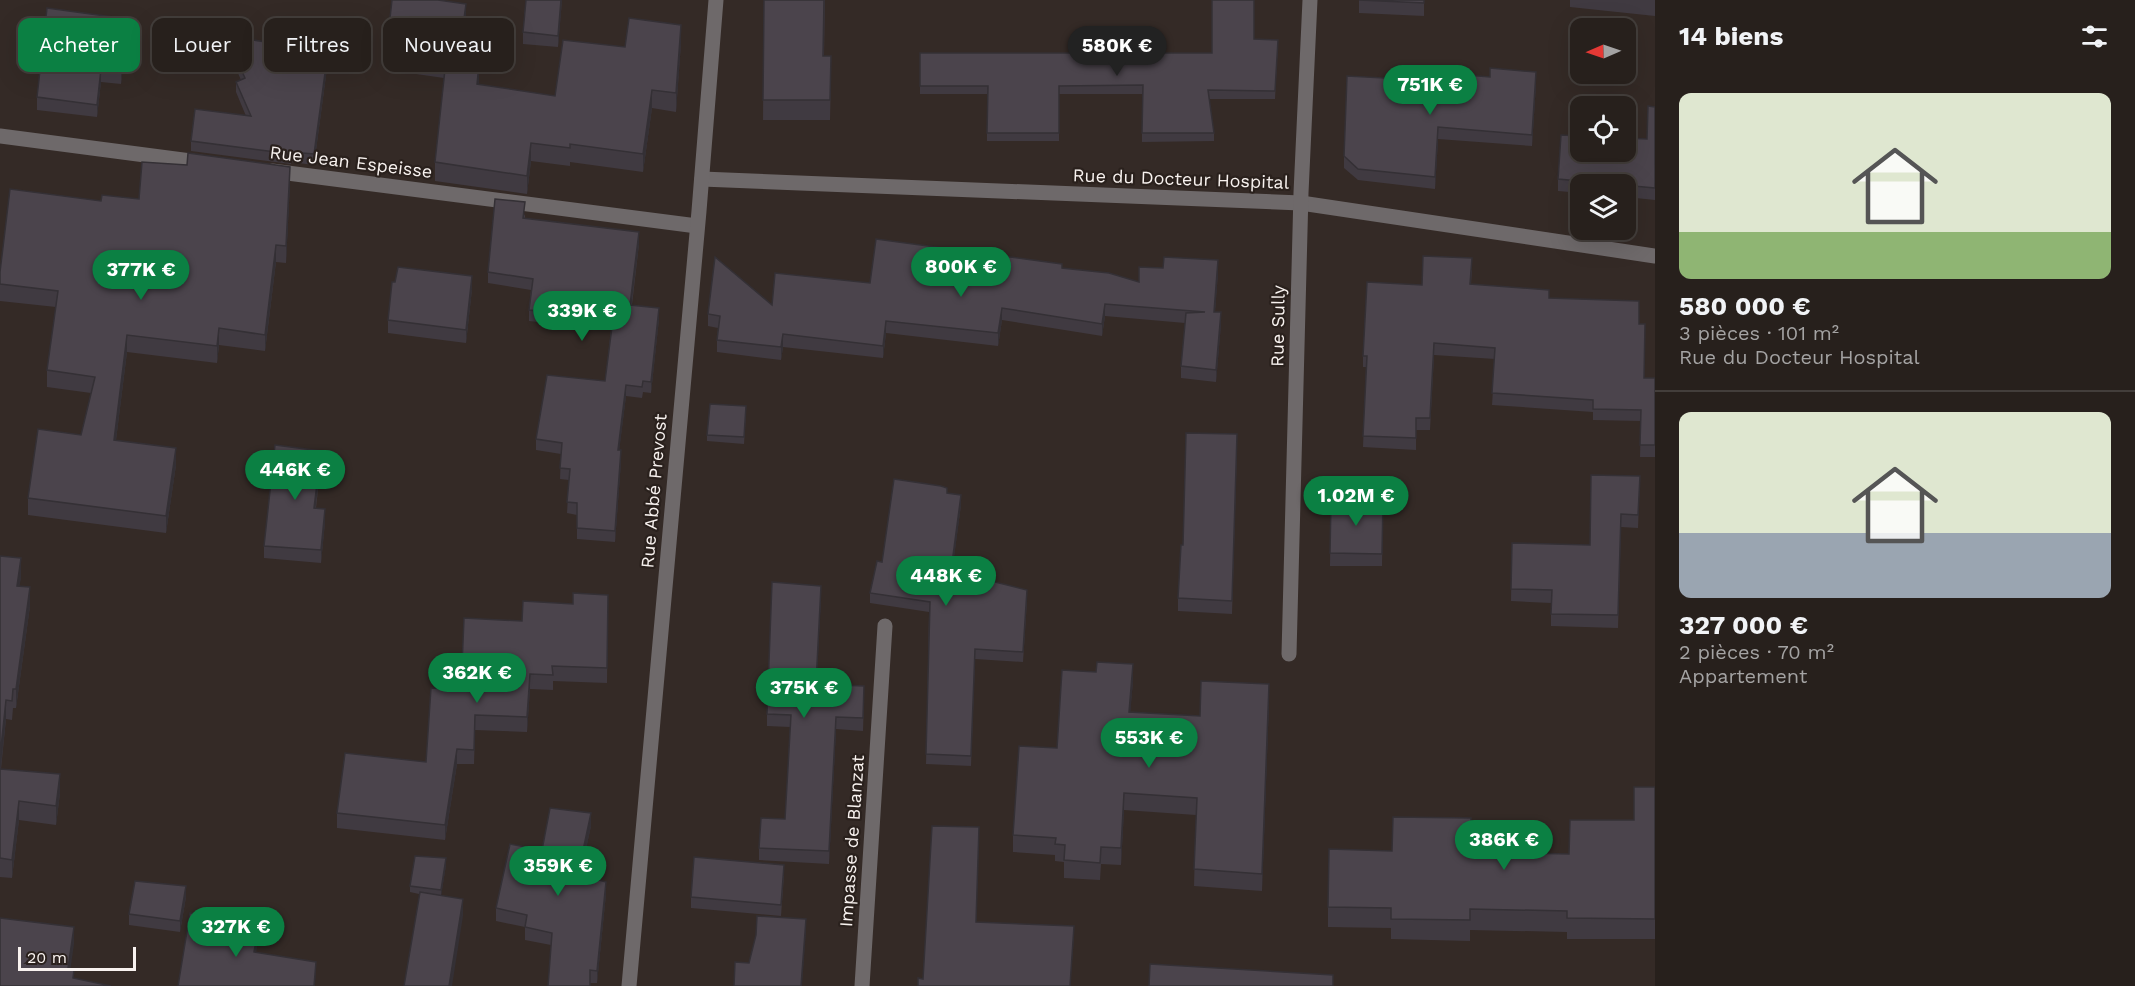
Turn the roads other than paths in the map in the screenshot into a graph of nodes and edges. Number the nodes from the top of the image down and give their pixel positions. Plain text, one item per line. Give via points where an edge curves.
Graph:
1 (716, 0) edge
2 (1310, 0) edge
3 (0, 136) edge
4 (225, 165) edge
5 (260, 170) edge
6 (702, 179) junction
7 (1301, 203) junction
8 (697, 226) junction
9 (1655, 256) edge
10 (885, 626) dead end
11 (1290, 654) dead end
12 (629, 986) edge
13 (862, 986) edge

1 - 6 street, Rue Abbé Prevost
2 - 7 street, Rue Sully
3 - 4 street
5 - 8 street, Rue Jean Espeisse
6 - 7 street, Rue du Docteur Hospital
6 - 8 street, Rue Abbé Prevost
7 - 9 street, Rue du Docteur Hospital
7 - 11 street, Rue Sully
8 - 12 street, Rue Abbé Prevost
10 - 13 street, Impasse de Blanzat

